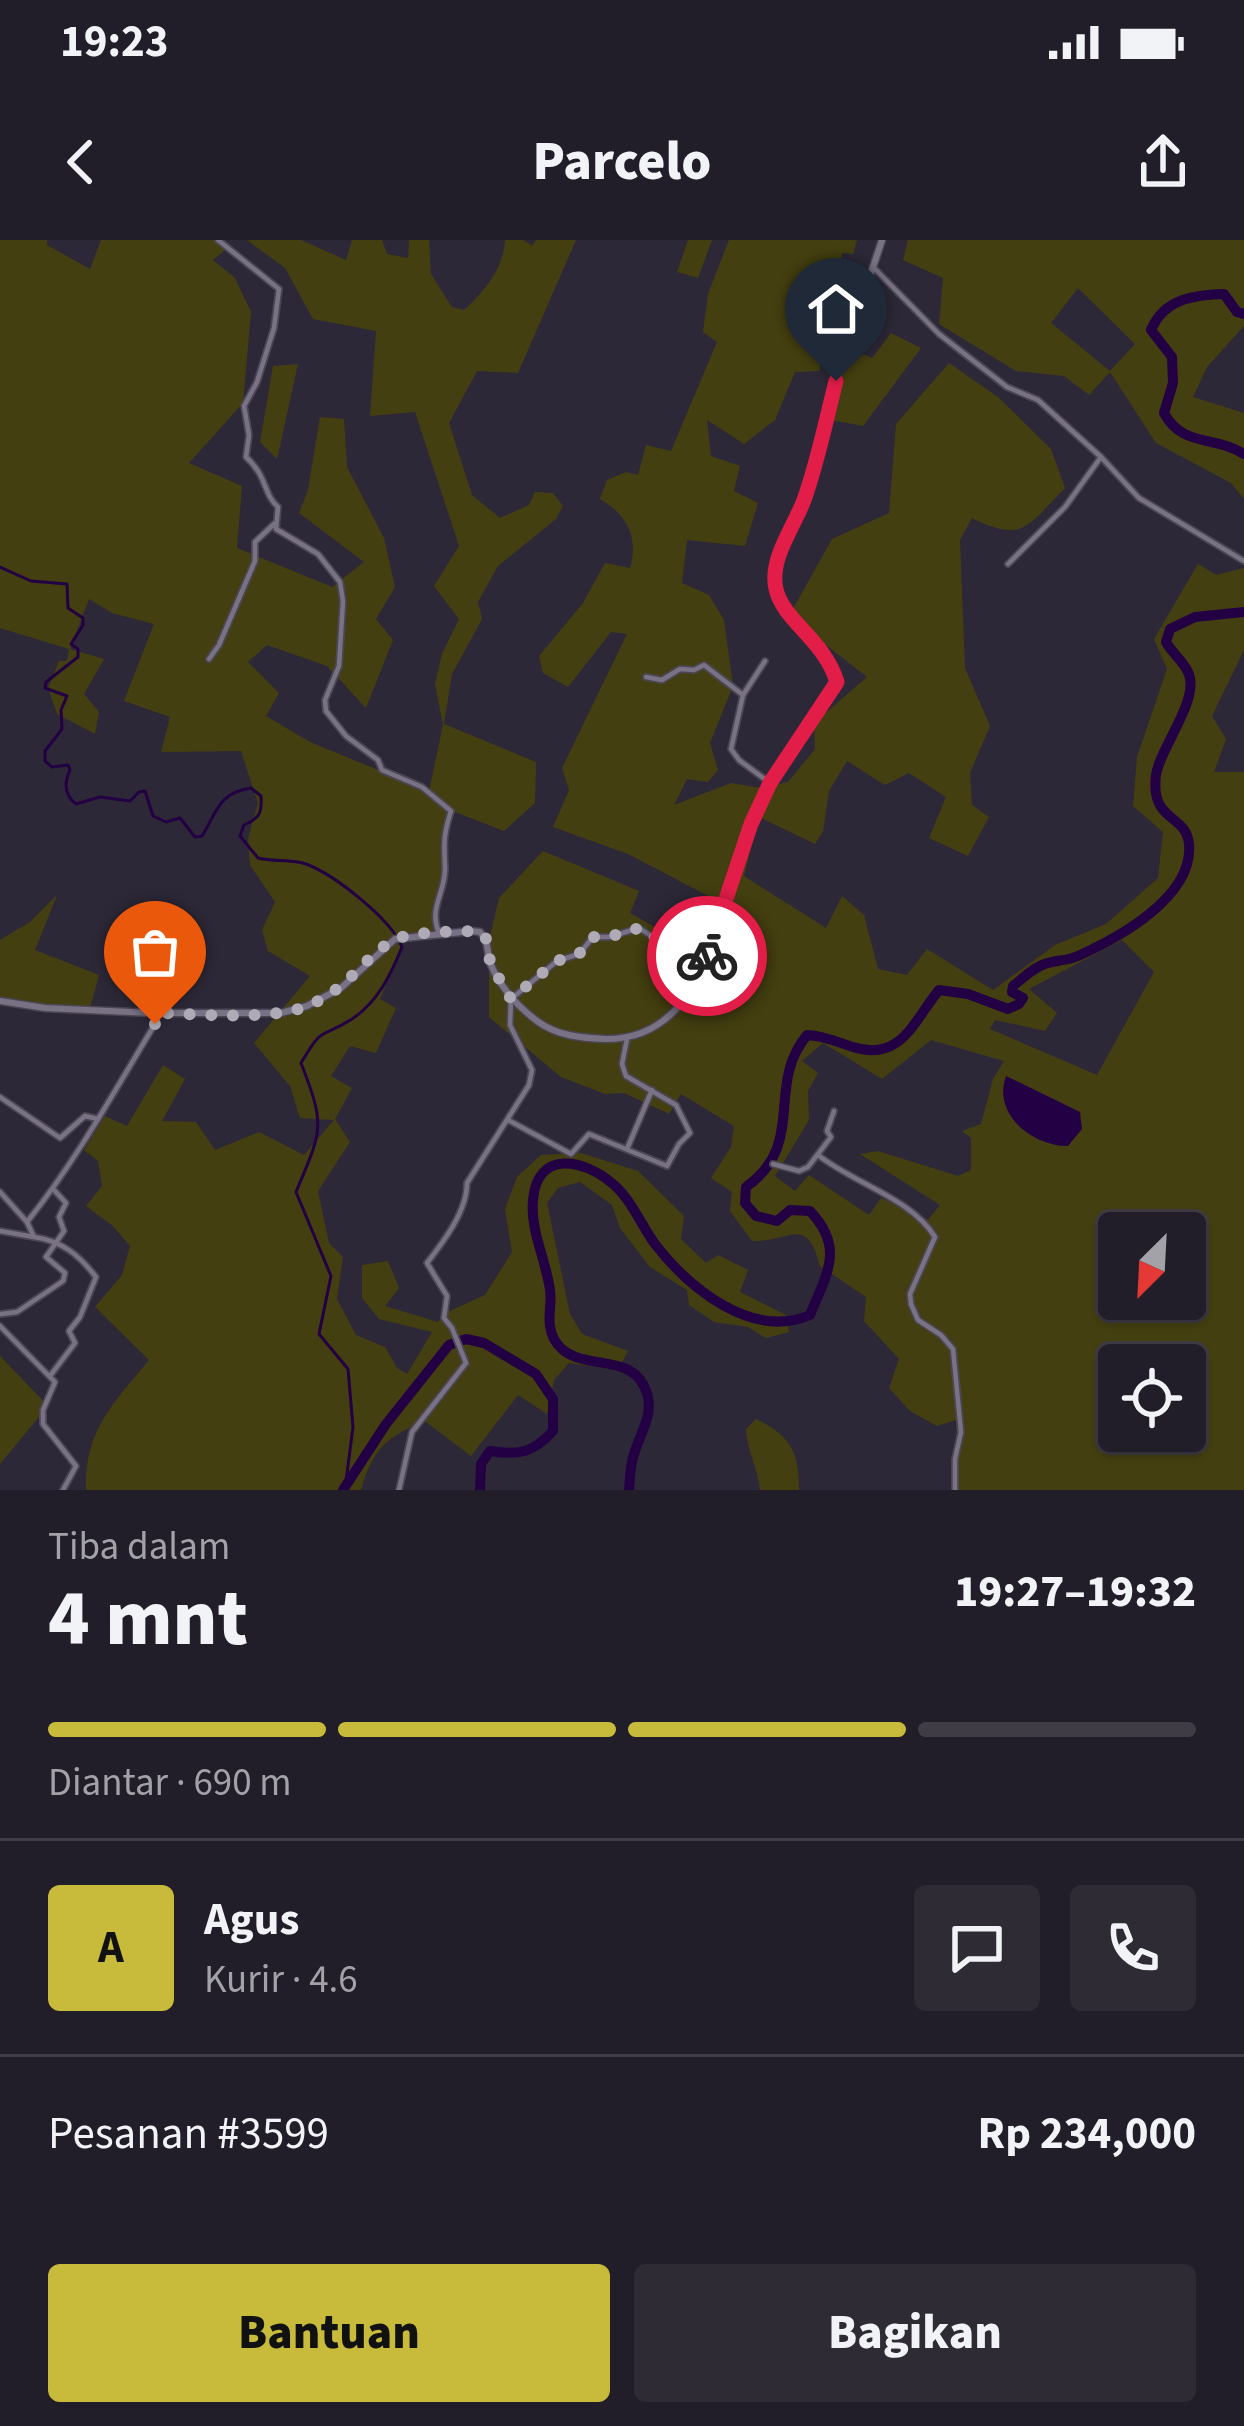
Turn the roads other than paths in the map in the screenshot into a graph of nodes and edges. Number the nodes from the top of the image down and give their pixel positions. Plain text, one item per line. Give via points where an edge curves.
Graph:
1 (218, 240) edge
2 (882, 240) edge
3 (873, 267) junction
4 (1101, 457) junction
5 (274, 524) junction
6 (1244, 561) edge
7 (1008, 564) dead end
8 (209, 659) dead end
9 (765, 662) dead end
10 (646, 677) dead end
11 (743, 694) junction
12 (770, 783) junction
13 (440, 934) junction
14 (704, 963) junction
15 (511, 999) junction
16 (0, 1001) edge
17 (158, 1013) junction
18 (627, 1039) junction
19 (652, 1090) junction
20 (0, 1097) edge
21 (834, 1112) dead end
22 (98, 1119) junction
23 (508, 1120) junction
24 (627, 1149) junction
25 (818, 1155) junction
26 (773, 1164) dead end
27 (53, 1189) junction
28 (0, 1193) edge
29 (26, 1222) junction
30 (0, 1231) edge
31 (34, 1237) junction
32 (56, 1240) junction
33 (0, 1313) edge
34 (0, 1326) edge
35 (50, 1376) junction
36 (63, 1490) edge
37 (399, 1490) edge
38 (956, 1490) edge

1 - 5 street via 279,289 244,411 245,457 278,507
2 - 3 street
3 - 4 street via 939,334 1007,387 1038,400
3 - 12 street via 804,499 776,564 784,610 814,638 837,682
4 - 6 street via 1139,499
4 - 7 street
5 - 8 street via 255,542 255,561
5 - 13 street via 319,554 340,582 329,718 382,770 451,811 434,911
9 - 11 street
10 - 11 street via 662,680 704,665
11 - 12 street via 731,749
12 - 14 street
13 - 15 street via 484,936
13 - 17 street via 399,938 307,1006
14 - 15 street via 639,928 593,937
14 - 18 street via 687,1000
15 - 18 street via 542,1024 578,1038
15 - 23 street via 510,1025 532,1070
16 - 17 street
17 - 22 street
18 - 19 street via 626,1076
19 - 24 street
19 - 24 street via 676,1105 691,1133 667,1166
20 - 22 street via 52,1136 61,1138 85,1116
21 - 25 street
22 - 27 street
23 - 24 street via 571,1154 590,1134
23 - 37 street via 427,1263 447,1296 444,1318 466,1363 412,1432
25 - 26 street via 800,1171
25 - 38 street via 923,1220 935,1237 910,1294 918,1321 953,1349 961,1432
27 - 29 street
27 - 32 street via 66,1204
28 - 29 street
29 - 31 street
30 - 31 street
31 - 32 street
32 - 33 street via 46,1257 65,1273 63,1281 17,1312
32 - 35 street via 96,1277 69,1331 75,1342
34 - 35 street
35 - 36 street via 55,1388 43,1424 76,1466

